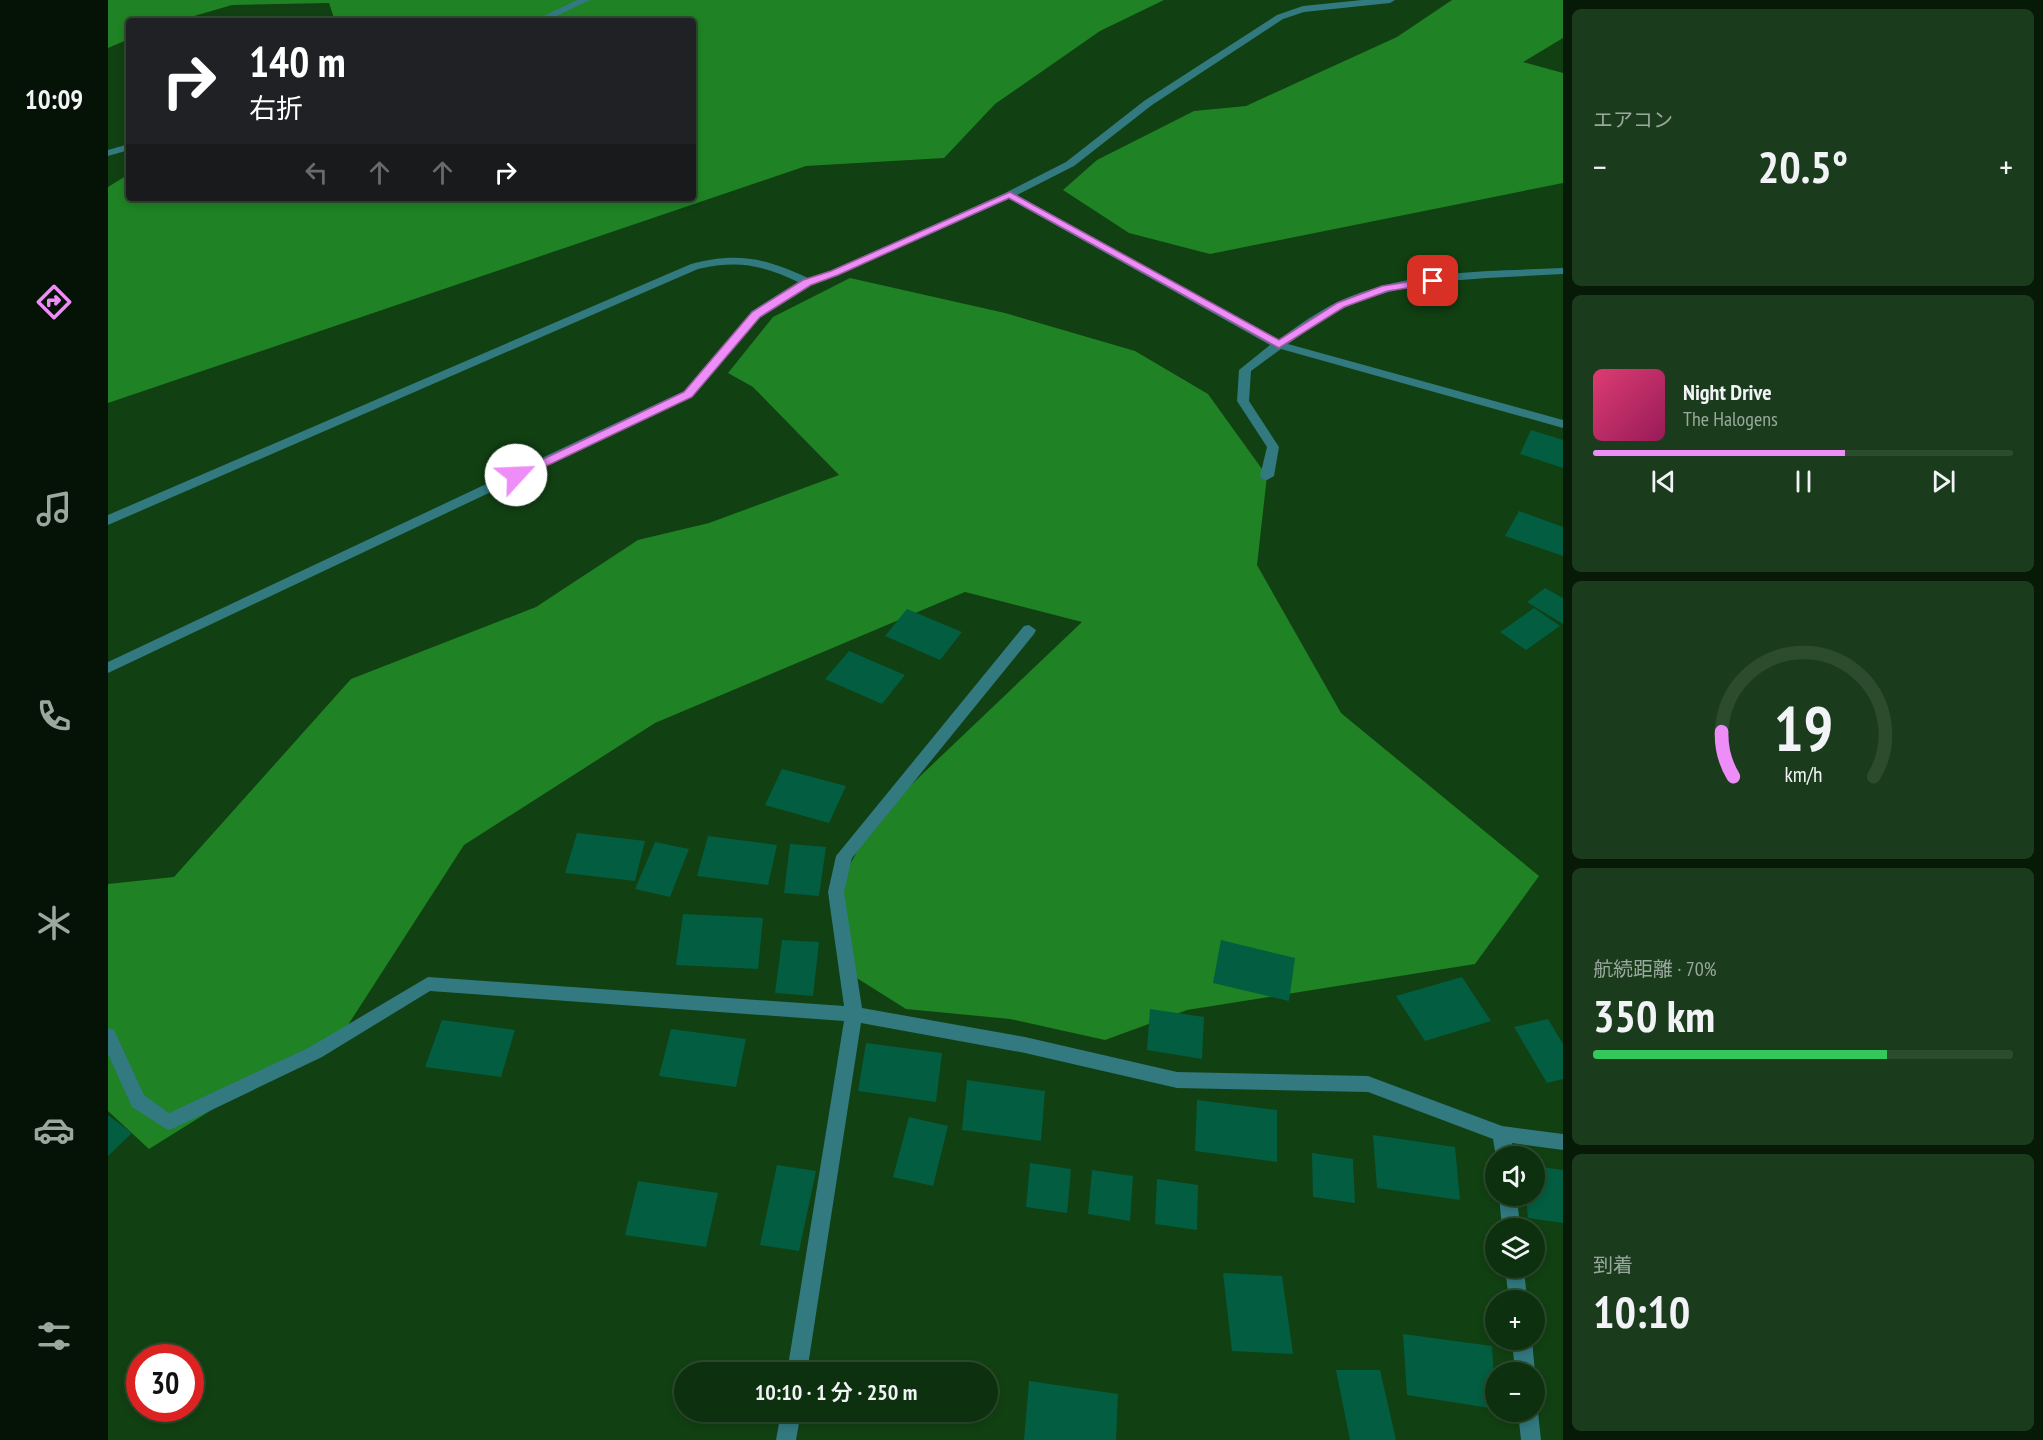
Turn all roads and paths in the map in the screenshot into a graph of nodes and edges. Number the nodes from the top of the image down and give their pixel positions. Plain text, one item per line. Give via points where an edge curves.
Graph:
1 (585, 0) edge
2 (1390, 0) edge
3 (545, 18) edge
4 (126, 148) edge
5 (108, 153) edge
6 (1010, 195) junction
7 (1563, 271) edge
8 (807, 282) junction
9 (1279, 345) junction
10 (1563, 424) edge
11 (1267, 476) dead end
12 (108, 520) edge
13 (1029, 630) dead end
14 (108, 668) edge
15 (854, 1014) junction
16 (108, 1035) edge
17 (1502, 1134) junction
18 (1563, 1142) edge
19 (1503, 1146) edge
20 (799, 1362) edge
21 (789, 1422) edge
22 (1529, 1422) edge
23 (786, 1440) edge
24 (1531, 1440) edge

1 - 3 street
2 - 6 street via 1303,9 1280,17 1148,103 1070,164
4 - 5 street
6 - 8 street
6 - 9 street
7 - 9 street via 1386,288 1341,305
8 - 12 street via 767,263 728,259 695,266
8 - 14 street via 756,315 688,394
9 - 10 street
9 - 11 street via 1245,370 1243,401 1273,447
13 - 15 street via 844,856 836,892
15 - 16 street via 428,984 316,1052 168,1122 138,1101
15 - 17 street via 1025,1045 1176,1080 1368,1084
15 - 20 street
17 - 18 street
17 - 19 street
21 - 23 street
22 - 24 street

